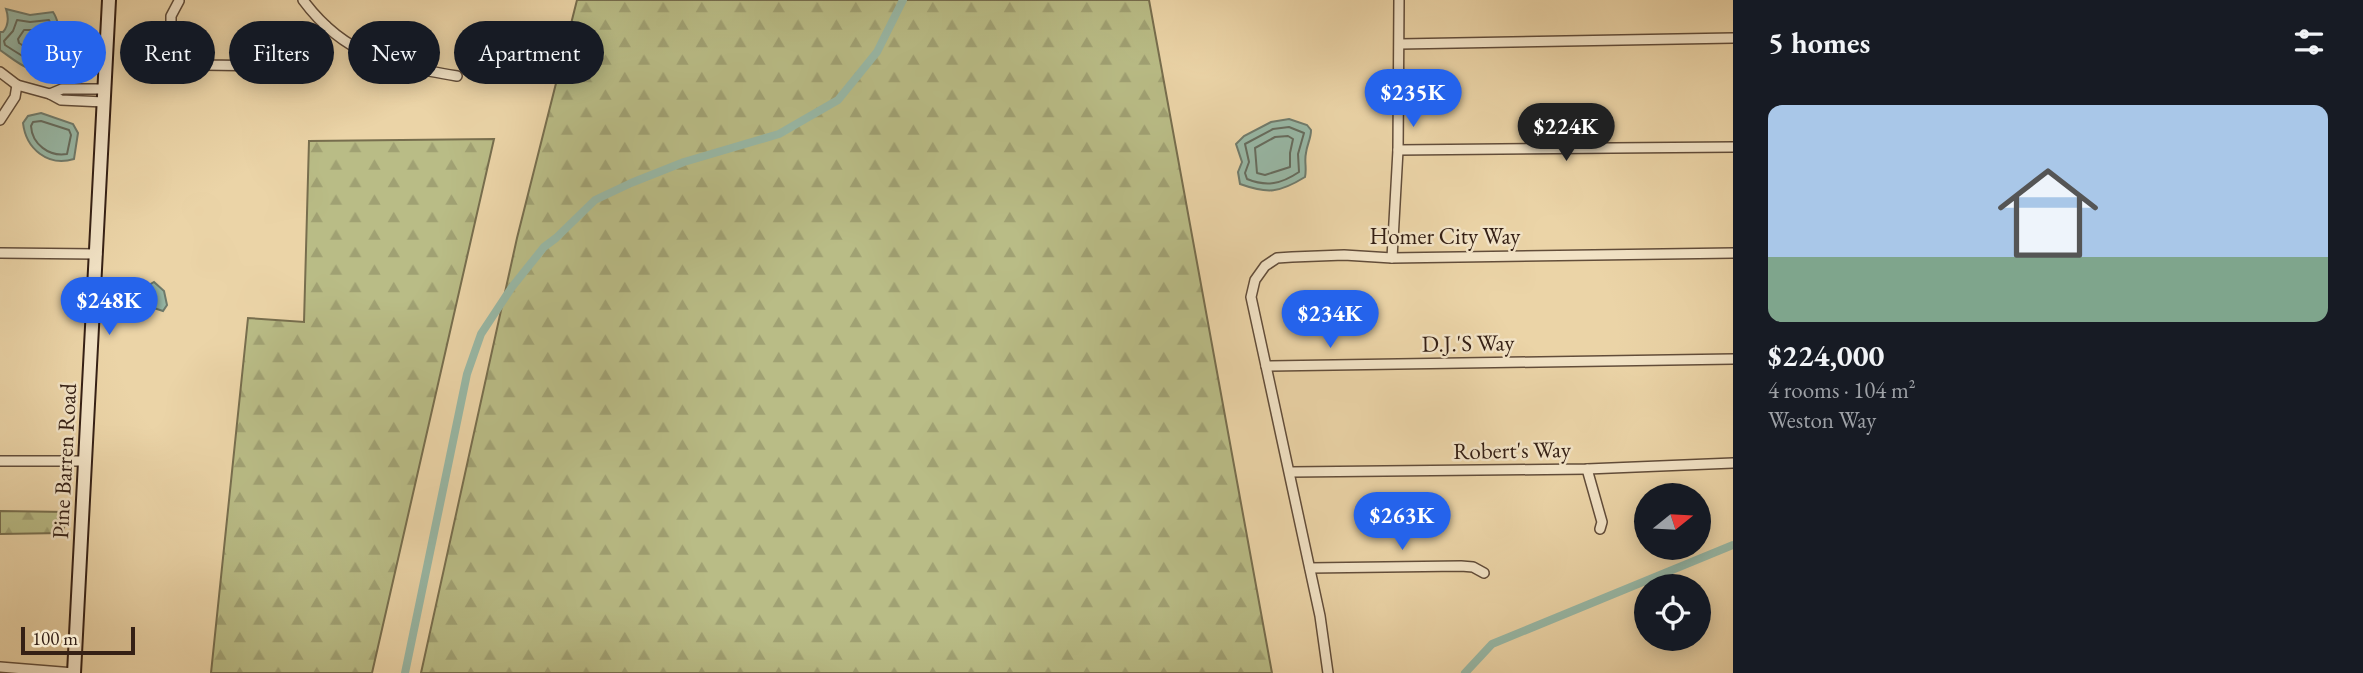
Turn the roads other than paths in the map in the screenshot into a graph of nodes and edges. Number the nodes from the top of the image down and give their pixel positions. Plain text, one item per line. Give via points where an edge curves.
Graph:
1 (109, 0) edge
2 (303, 0) edge
3 (1399, 0) edge
4 (179, 1) edge
5 (322, 21) edge
6 (334, 32) edge
7 (1733, 38) edge
8 (1400, 44) junction
9 (229, 65) edge
10 (0, 72) edge
11 (454, 75) edge
12 (17, 85) junction
13 (105, 95) junction
14 (0, 120) edge
15 (1733, 147) edge
16 (1398, 150) junction
17 (0, 253) edge
18 (1733, 253) edge
19 (97, 254) junction
20 (1392, 258) junction
21 (1733, 359) edge
22 (1266, 366) junction
23 (0, 461) edge
24 (85, 461) junction
25 (1733, 463) edge
26 (1587, 469) junction
27 (1291, 472) junction
28 (1600, 529) dead end
29 (1310, 568) junction
30 (1484, 573) dead end
31 (0, 667) edge
32 (74, 673) edge
33 (1328, 673) edge

1 - 13 main road, Pine Barren Road
2 - 5 street
3 - 8 street
4 - 9 street via 171,16 171,35 180,51 204,65
6 - 11 street via 376,59
7 - 8 street
8 - 16 street
10 - 12 street
12 - 13 street via 61,100
12 - 14 street
13 - 19 main road, Pine Barren Road
15 - 16 street
16 - 20 street
17 - 19 street
18 - 20 street, Homer City Way
19 - 24 main road, Pine Barren Road
20 - 22 street, Homer City Way via 1292,257 1265,265 1251,297
21 - 22 street, D.J.'S Way
22 - 27 street
23 - 24 street
24 - 32 main road, Pine Barren Road
25 - 26 street, Robert's Way
26 - 27 street, Robert's Way
26 - 28 street
27 - 29 street
29 - 30 street via 1461,566
29 - 33 street
31 - 32 street

